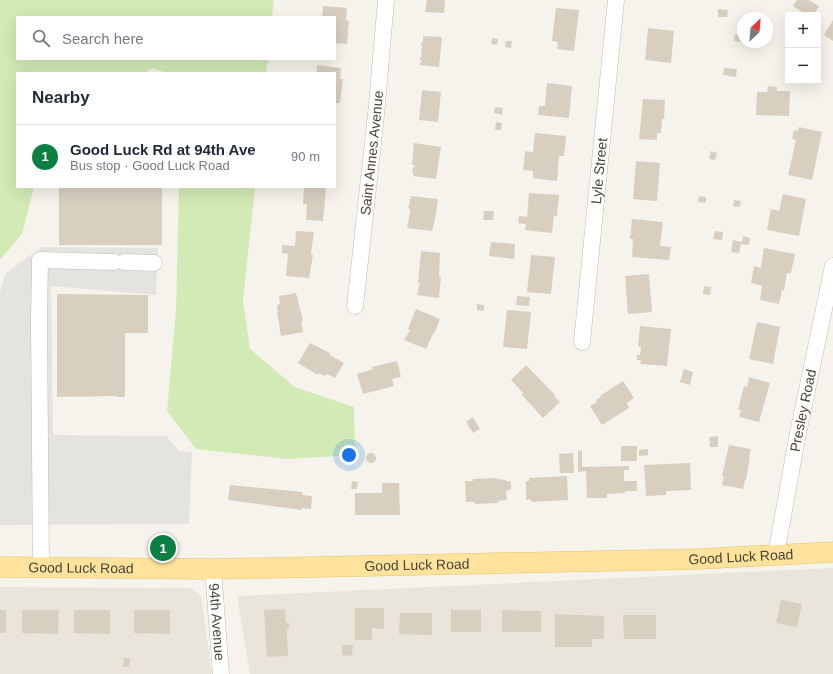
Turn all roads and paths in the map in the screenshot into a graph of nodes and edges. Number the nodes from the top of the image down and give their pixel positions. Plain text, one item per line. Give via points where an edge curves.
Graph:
1 (386, 0) edge
2 (616, 0) edge
3 (154, 263) dead end
4 (833, 266) edge
5 (356, 306) dead end
6 (582, 342) dead end
7 (833, 552) edge
8 (776, 555) junction
9 (0, 567) edge
10 (42, 567) junction
11 (212, 569) junction
12 (221, 674) edge

1 - 5 street, Saint Annes Avenue
2 - 6 street, Lyle Street
3 - 10 street via 40,260
4 - 8 street, Presley Road via 797,438
7 - 8 main road, Good Luck Road
8 - 11 main road, Good Luck Road via 698,559
9 - 10 main road, Good Luck Road
10 - 11 main road, Good Luck Road
11 - 12 street, 94th Avenue

